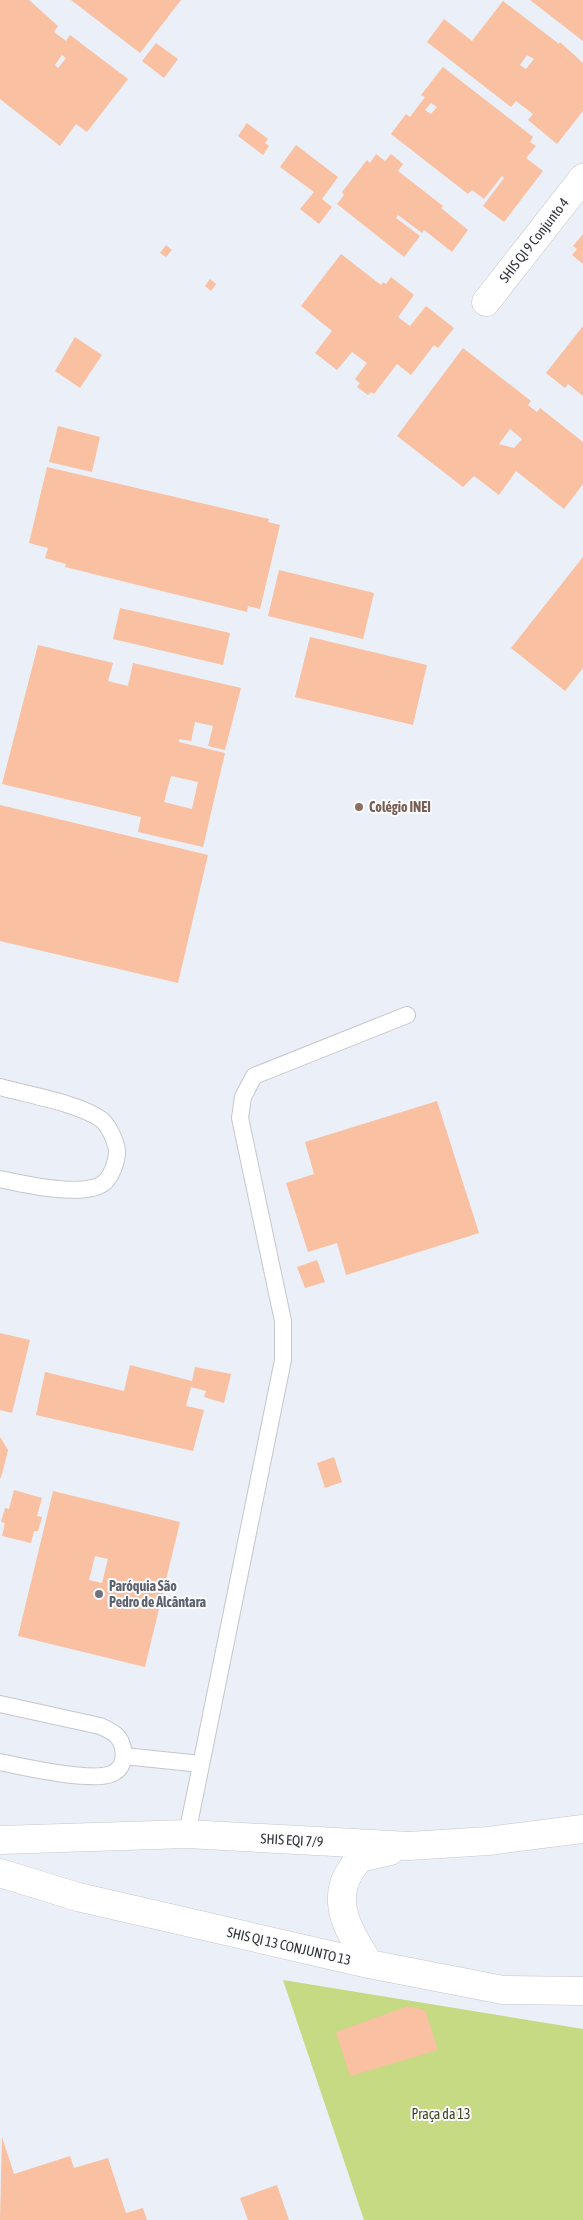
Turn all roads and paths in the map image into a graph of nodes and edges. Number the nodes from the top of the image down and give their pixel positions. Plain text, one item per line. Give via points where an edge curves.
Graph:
1 (583, 178) edge
2 (486, 302) dead end
3 (407, 1015) dead end
4 (0, 1087) edge
5 (0, 1179) edge
6 (0, 1704) edge
7 (124, 1756) junction
8 (0, 1762) edge
9 (201, 1764) junction
10 (583, 1829) edge
11 (187, 1834) junction
12 (0, 1840) edge
13 (409, 1846) junction
14 (0, 1873) edge
15 (369, 1964) junction
16 (583, 1991) edge

1 - 2 street, SHIS QI 9 Conjunto 4
3 - 9 lane via 254,1076 243,1097 240,1118 283,1321 283,1360
4 - 5 lane via 85,1110 104,1121 118,1148 116,1164 105,1182 91,1189 44,1188
6 - 7 lane via 100,1726 114,1732 122,1742
7 - 8 lane via 121,1766 112,1774 93,1776
7 - 9 lane
9 - 11 lane
10 - 13 street, SHIS EQI 7/9 via 488,1841
11 - 12 street, SHIS EQI 7/9
11 - 13 street, SHIS EQI 7/9
13 - 15 street via 359,1858 345,1880 342,1900 345,1922
14 - 15 street, SHIS QI 13 CONJUNTO 13 via 78,1898
15 - 16 street, SHIS QI 13 CONJUNTO 13 via 502,1990

